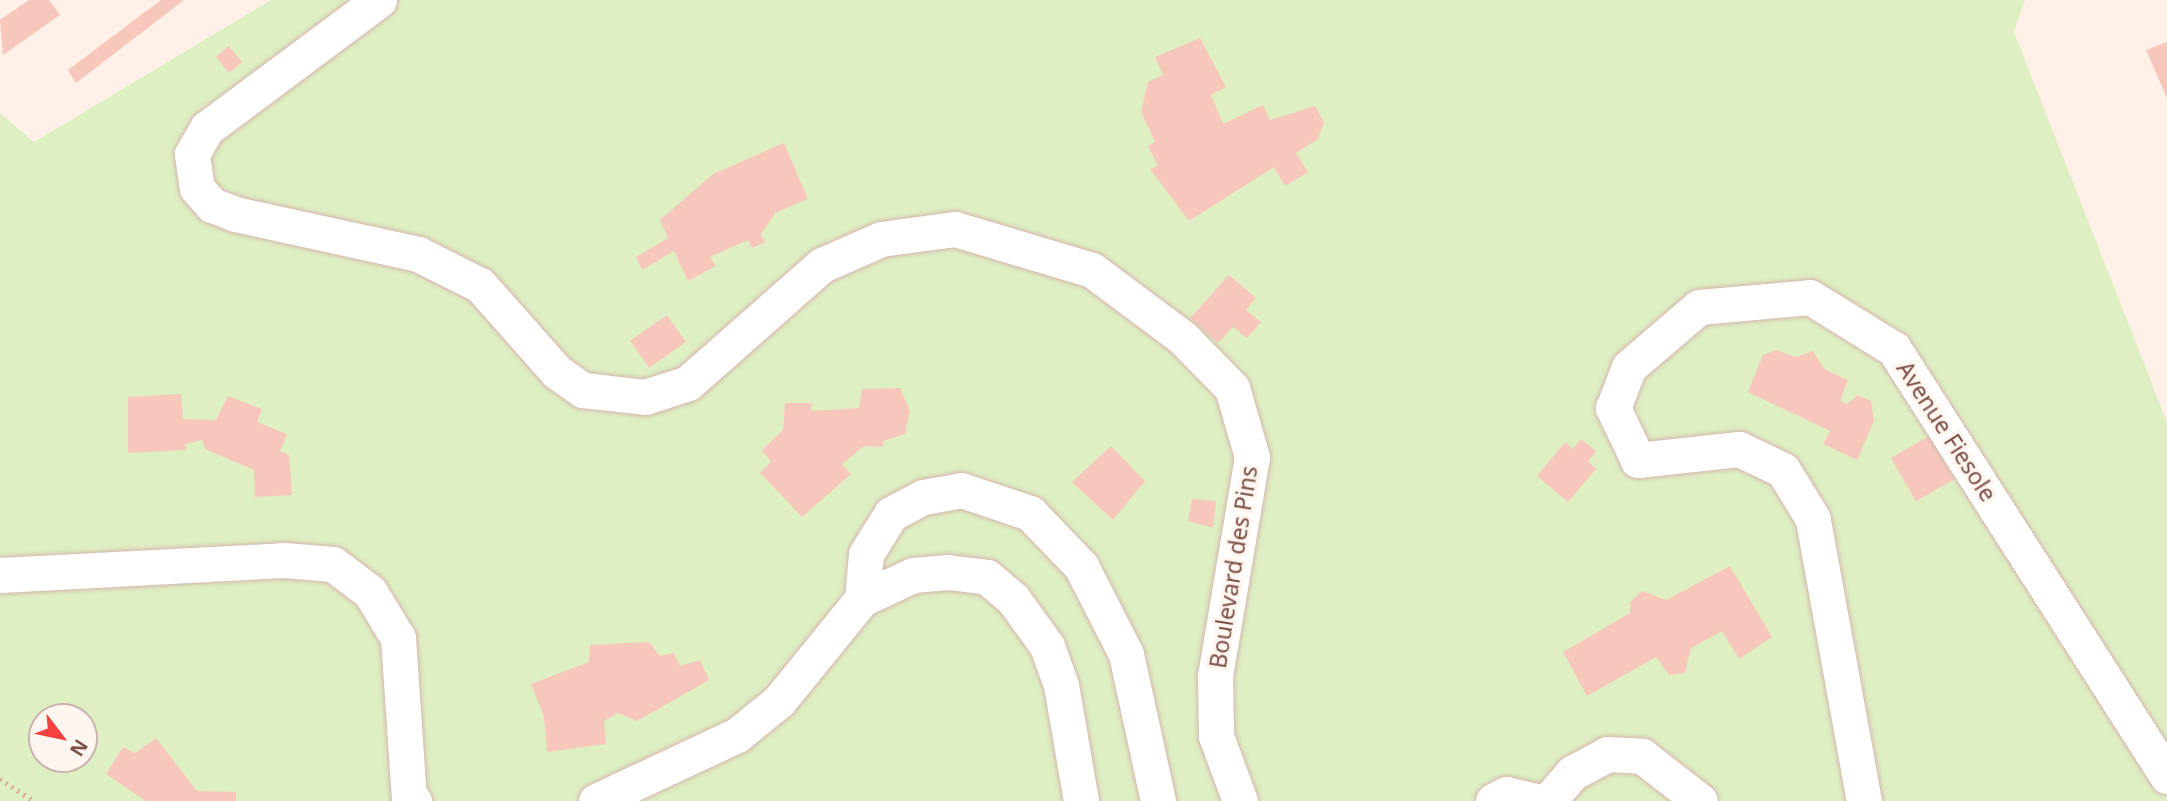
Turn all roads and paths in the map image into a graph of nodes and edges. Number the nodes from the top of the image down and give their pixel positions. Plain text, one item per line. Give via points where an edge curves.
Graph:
1 (379, 0) edge
2 (0, 575) edge
3 (862, 599) junction
4 (2167, 776) edge
5 (0, 779) edge
6 (34, 801) edge
7 (414, 801) edge
8 (596, 801) edge
9 (1081, 801) edge
10 (1158, 801) edge
11 (1240, 801) edge
12 (1493, 801) edge
13 (1535, 801) edge
14 (1549, 801) edge
15 (1700, 801) edge
16 (1864, 801) edge

1 - 11 street, Boulevard des Pins via 207,128 192,154 197,188 212,205 235,214 418,254 480,285 557,372 583,390 645,397 688,383 822,265 881,239 955,229 1092,270 1182,337 1232,388 1252,457 1215,676 1216,736
2 - 7 street via 284,560 333,564 370,592 398,638 409,798
3 - 8 street via 779,701 737,735
3 - 9 street via 913,575 948,572 987,577 1013,599 1047,646 1061,685
3 - 10 street via 866,554 891,514 923,497 961,490 1030,513 1081,566 1126,654
4 - 16 street, Avenue Fiesole via 1894,349 1810,296 1699,307 1629,367 1613,408 1639,460 1739,449 1783,470 1814,519
5 - 6 path
12 - 13 street via 1506,793
14 - 15 street via 1572,773 1607,754 1642,756

